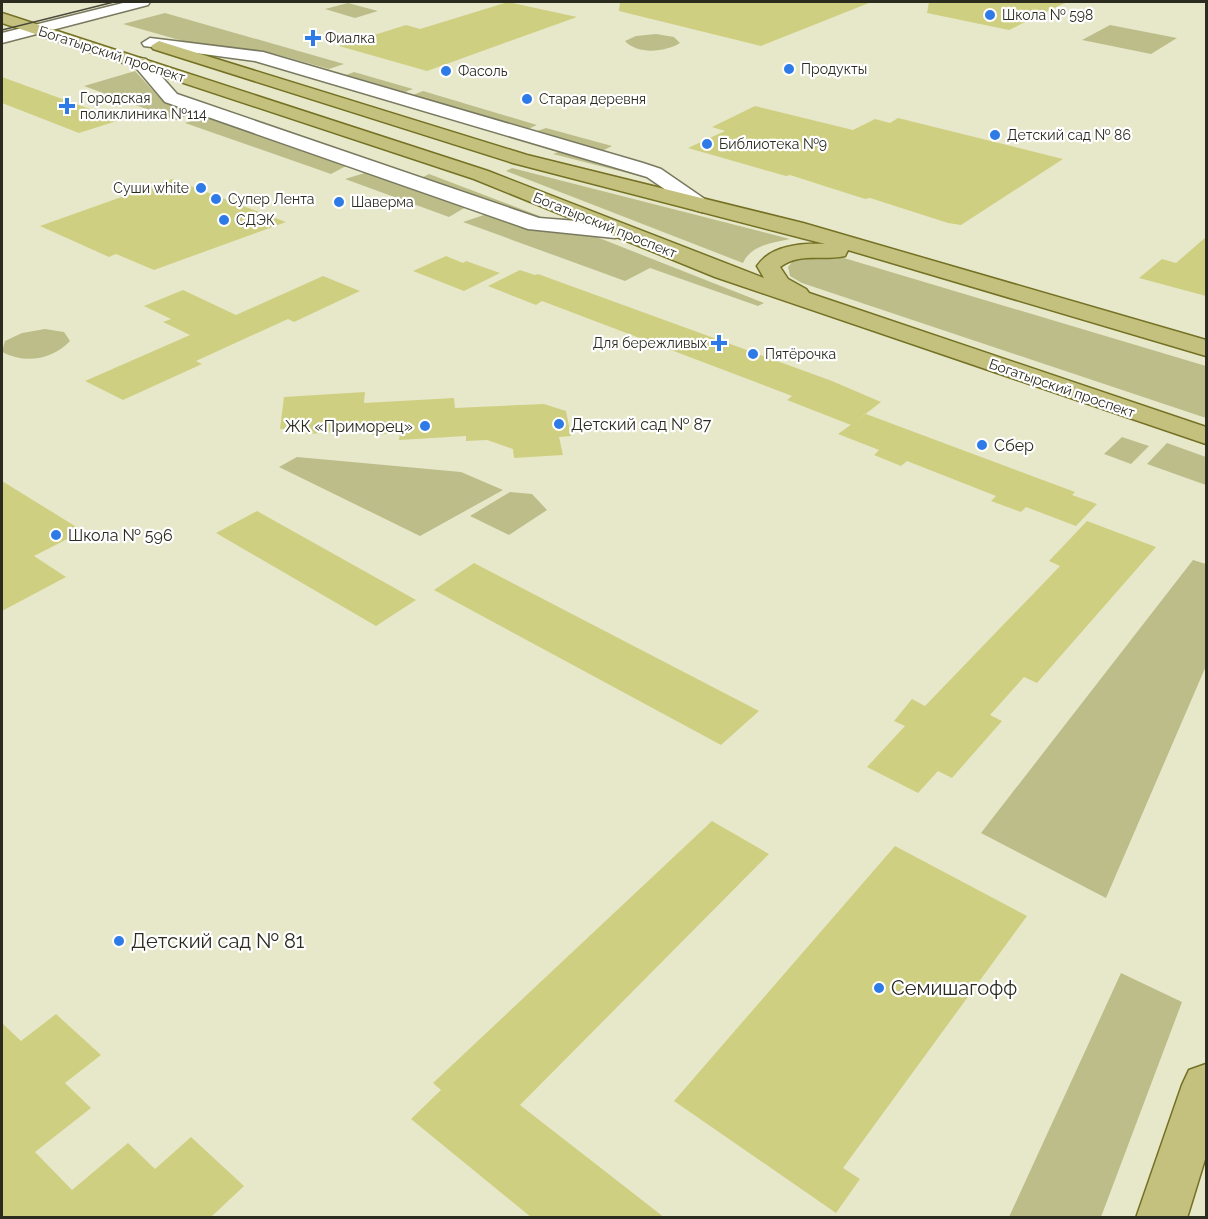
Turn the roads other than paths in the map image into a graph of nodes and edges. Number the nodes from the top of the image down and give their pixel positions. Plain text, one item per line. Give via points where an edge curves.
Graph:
1 (143, 2) edge
2 (49, 11) dead end
3 (2, 18) edge
4 (76, 19) junction
5 (33, 20) junction
6 (106, 29) dead end
7 (128, 36) dead end
8 (2, 38) edge
9 (140, 63) junction
10 (615, 231) junction
11 (898, 258) junction
12 (826, 308) junction
13 (1206, 348) edge
14 (1206, 436) edge
15 (1206, 1085) edge
16 (1161, 1218) edge

1 - 4 street
2 - 4 main road, Богатырский проспект
3 - 5 main road, Богатырский проспект
4 - 5 street
4 - 6 main road, Богатырский проспект
5 - 8 street
5 - 9 main road, Богатырский проспект
7 - 11 main road, Богатырский проспект via 520,159
9 - 10 main road, Богатырский проспект via 481,175
9 - 10 street via 171,98 536,224
10 - 12 main road, Богатырский проспект
11 - 12 main road via 803,249 778,256 768,266 779,284
11 - 13 main road, Богатырский проспект
12 - 14 main road, Богатырский проспект
15 - 16 main road

